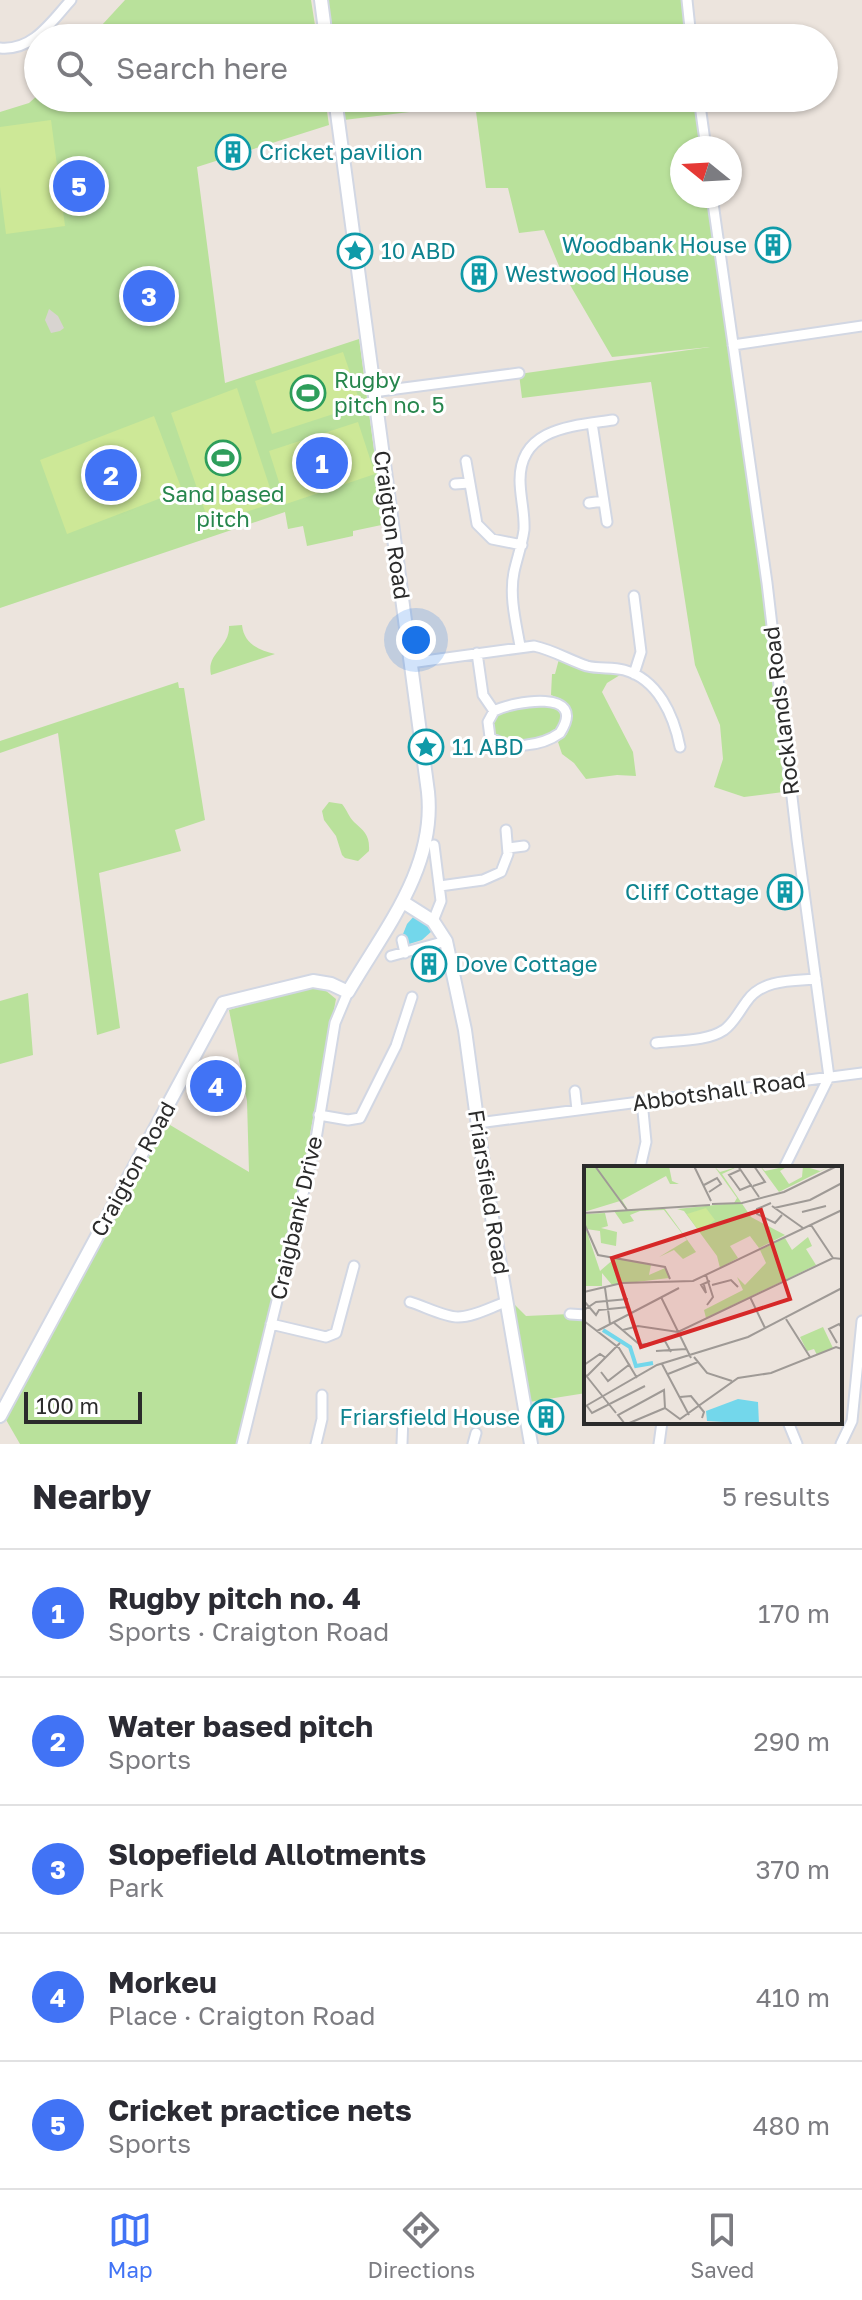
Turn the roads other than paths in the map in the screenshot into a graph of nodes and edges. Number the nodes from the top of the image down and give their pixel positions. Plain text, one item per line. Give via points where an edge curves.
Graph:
1 (71, 0) edge
2 (321, 0) edge
3 (687, 0) edge
4 (49, 24) edge
5 (324, 24) edge
6 (690, 24) edge
7 (24, 44) edge
8 (0, 48) edge
9 (337, 112) edge
10 (701, 112) edge
11 (704, 136) edge
12 (714, 208) edge
13 (862, 326) edge
14 (733, 345) junction
15 (519, 373) dead end
16 (373, 392) junction
17 (613, 420) dead end
18 (592, 423) junction
19 (466, 461) dead end
20 (469, 483) junction
21 (455, 484) dead end
22 (603, 501) junction
23 (589, 503) dead end
24 (607, 522) dead end
25 (522, 545) junction
26 (634, 596) dead end
27 (520, 646) junction
28 (477, 653) junction
29 (410, 663) junction
30 (634, 674) junction
31 (494, 711) junction
32 (680, 747) dead end
33 (506, 830) dead end
34 (434, 845) dead end
35 (524, 846) dead end
36 (508, 848) junction
37 (440, 886) junction
38 (403, 902) junction
39 (433, 921) junction
40 (402, 940) dead end
41 (446, 941) junction
42 (405, 953) junction
43 (391, 956) dead end
44 (816, 979) junction
45 (348, 992) junction
46 (396, 1002) dead end
47 (656, 1043) dead end
48 (862, 1073) edge
49 (829, 1077) junction
50 (575, 1091) dead end
51 (642, 1101) junction
52 (577, 1110) junction
53 (319, 1115) junction
54 (478, 1123) junction
55 (640, 1166) edge
56 (785, 1166) edge
57 (354, 1266) dead end
58 (336, 1280) dead end
59 (349, 1283) junction
60 (410, 1302) dead end
61 (506, 1302) junction
62 (570, 1314) dead end
63 (584, 1315) edge
64 (862, 1321) edge
65 (271, 1324) junction
66 (322, 1395) dead end
67 (0, 1416) edge
68 (403, 1416) dead end
69 (662, 1424) edge
70 (789, 1424) edge
71 (476, 1433) dead end
72 (242, 1444) edge
73 (316, 1444) edge
74 (402, 1444) edge
75 (473, 1444) edge
76 (531, 1444) edge
77 (659, 1444) edge
78 (797, 1444) edge
79 (841, 1444) edge

1 - 4 street
2 - 5 street
3 - 6 street
7 - 8 street
9 - 16 street, Craigton Road
10 - 11 street
12 - 14 street, Rocklands Road
13 - 14 street
14 - 44 street, Rocklands Road
15 - 16 street
16 - 29 street, Craigton Road
17 - 18 street
18 - 22 street
18 - 25 street via 550,432 525,458 520,482
19 - 20 street
20 - 21 street
20 - 25 street via 477,524 492,539
22 - 23 street
22 - 24 street
25 - 27 street via 512,589
26 - 30 street via 641,652
27 - 28 street
27 - 30 street
28 - 29 street
28 - 31 street via 483,695
29 - 38 street, Craigton Road via 429,817
30 - 32 street via 669,710
31 - 31 street via 487,731 510,745 554,737 566,719 557,703 542,700
33 - 36 street
34 - 37 street
35 - 36 street
36 - 37 street via 506,864 493,877
37 - 39 street via 440,908
38 - 39 street
38 - 45 street, Craigton Road
39 - 41 street
40 - 42 street
41 - 42 street
41 - 54 street, Friarsfield Road
42 - 43 street
44 - 47 street via 760,989 724,1030
44 - 49 street, Rocklands Road
45 - 53 street, Craigbank Drive via 335,1023
45 - 67 street, Craigton Road via 313,981 223,1003
46 - 53 street via 410,1002 396,1046 360,1118
48 - 49 street, Abbotshall Road
49 - 51 street, Abbotshall Road
49 - 56 street
50 - 52 street
51 - 52 street, Abbotshall Road
51 - 55 street via 646,1142
52 - 54 street, Abbotshall Road
53 - 65 street, Craigbank Drive
54 - 61 street, Friarsfield Road
57 - 59 street
58 - 59 street
59 - 65 street via 331,1336
60 - 61 street via 460,1317
61 - 76 street, Friarsfield Road
62 - 63 street
64 - 79 street via 852,1421
65 - 72 street, Craigbank Drive
66 - 73 street
68 - 74 street
69 - 77 street
70 - 78 street
71 - 75 street

